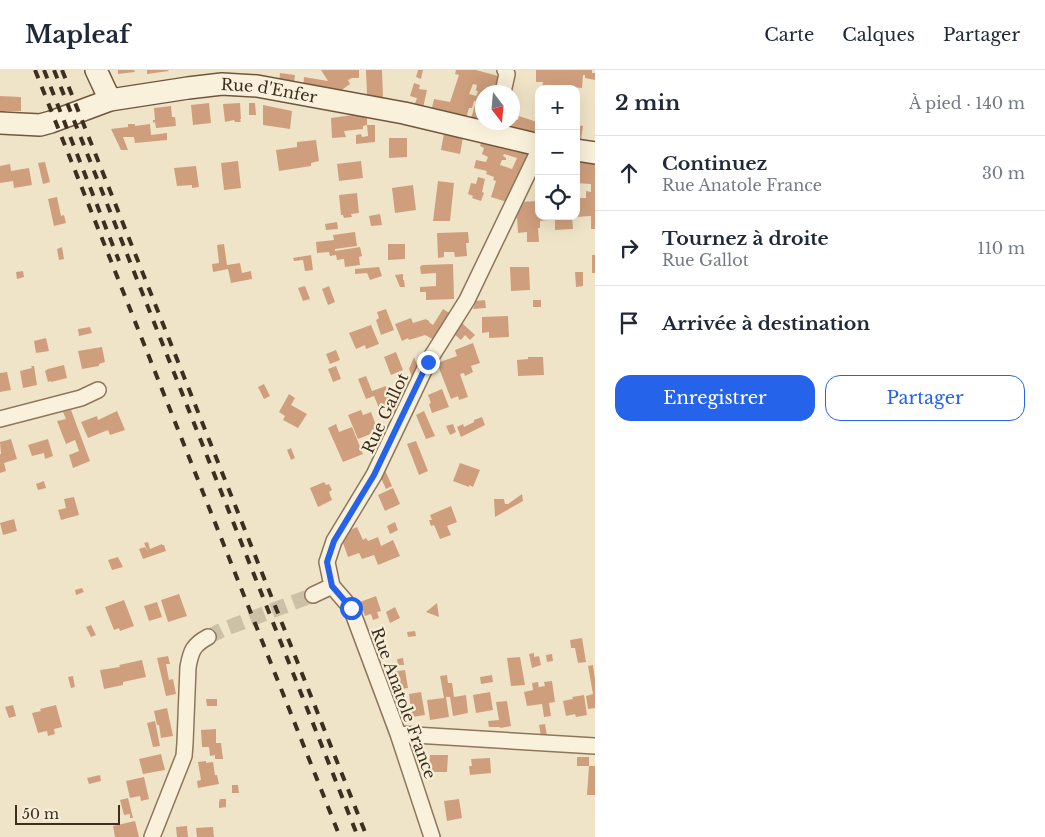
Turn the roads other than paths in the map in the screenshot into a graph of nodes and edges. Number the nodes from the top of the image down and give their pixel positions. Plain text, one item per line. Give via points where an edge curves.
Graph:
1 (96, 70) edge
2 (505, 70) edge
3 (504, 85) edge
4 (110, 100) junction
5 (0, 123) edge
6 (475, 125) edge
7 (499, 130) edge
8 (535, 143) edge
9 (580, 151) edge
10 (595, 153) edge
11 (535, 158) edge
12 (98, 390) dead end
13 (0, 419) edge
14 (332, 586) junction
15 (313, 595) tunnel mouth
16 (208, 637) tunnel mouth
17 (398, 734) junction
18 (595, 746) edge
19 (152, 837) edge
20 (432, 837) edge

1 - 4 street
2 - 3 street
4 - 5 street, Rue d'Enfer via 51,122
4 - 6 street, Rue d'Enfer via 222,84 257,86
7 - 8 street, Rue d'Enfer
9 - 10 street
11 - 14 street, Rue Gallot via 467,300 428,362 374,475 334,541 327,562
12 - 13 street via 81,398
14 - 15 street
14 - 17 street, Rue Anatole France via 351,608
16 - 19 street via 198,642 190,658 184,756
17 - 18 street
17 - 20 street, Rue Anatole France

